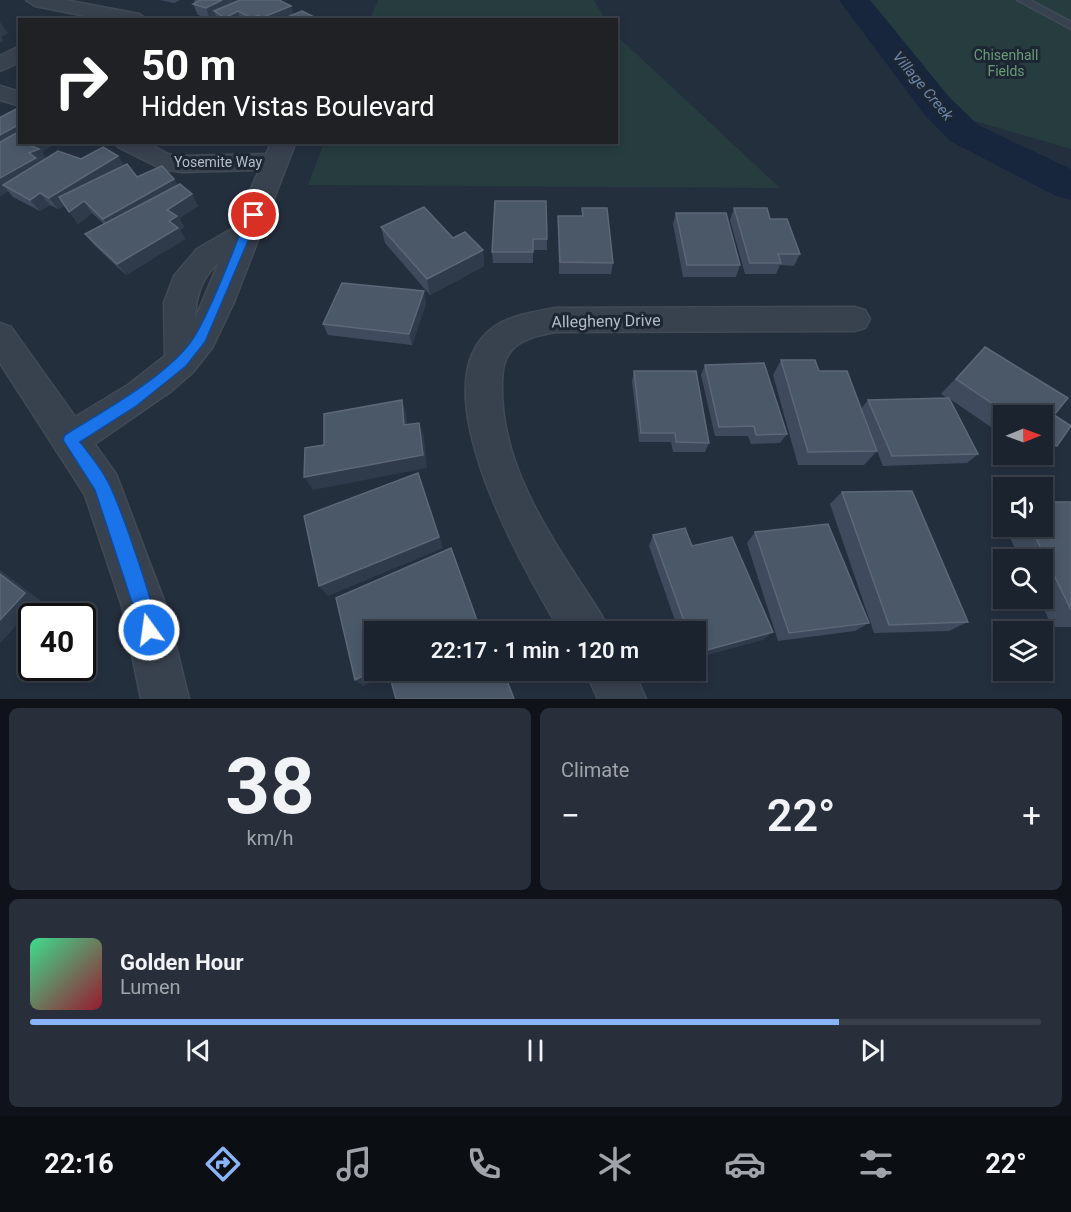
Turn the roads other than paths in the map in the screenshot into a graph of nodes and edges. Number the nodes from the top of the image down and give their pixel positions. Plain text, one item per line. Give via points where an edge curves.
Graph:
1 (34, 0) edge
2 (1022, 0) edge
3 (88, 10) edge
4 (129, 18) edge
5 (1071, 26) edge
6 (18, 53) edge
7 (0, 64) edge
8 (0, 93) edge
9 (18, 98) edge
10 (131, 144) edge
11 (280, 152) edge
12 (854, 319) dead end
13 (0, 336) edge
14 (70, 440) junction
15 (580, 621) edge
16 (613, 681) edge
17 (165, 699) edge
18 (622, 699) edge

1 - 3 street
2 - 5 lane
3 - 4 street
6 - 7 street
8 - 9 street
10 - 11 street, Yosemite Way via 162,161 182,164
11 - 14 street via 201,338 181,362
12 - 15 street, Allegheny Drive via 555,320 527,326 502,338 489,359 483,380 485,413 496,457 518,514
13 - 14 street
14 - 17 street via 102,487 144,606
16 - 18 street

